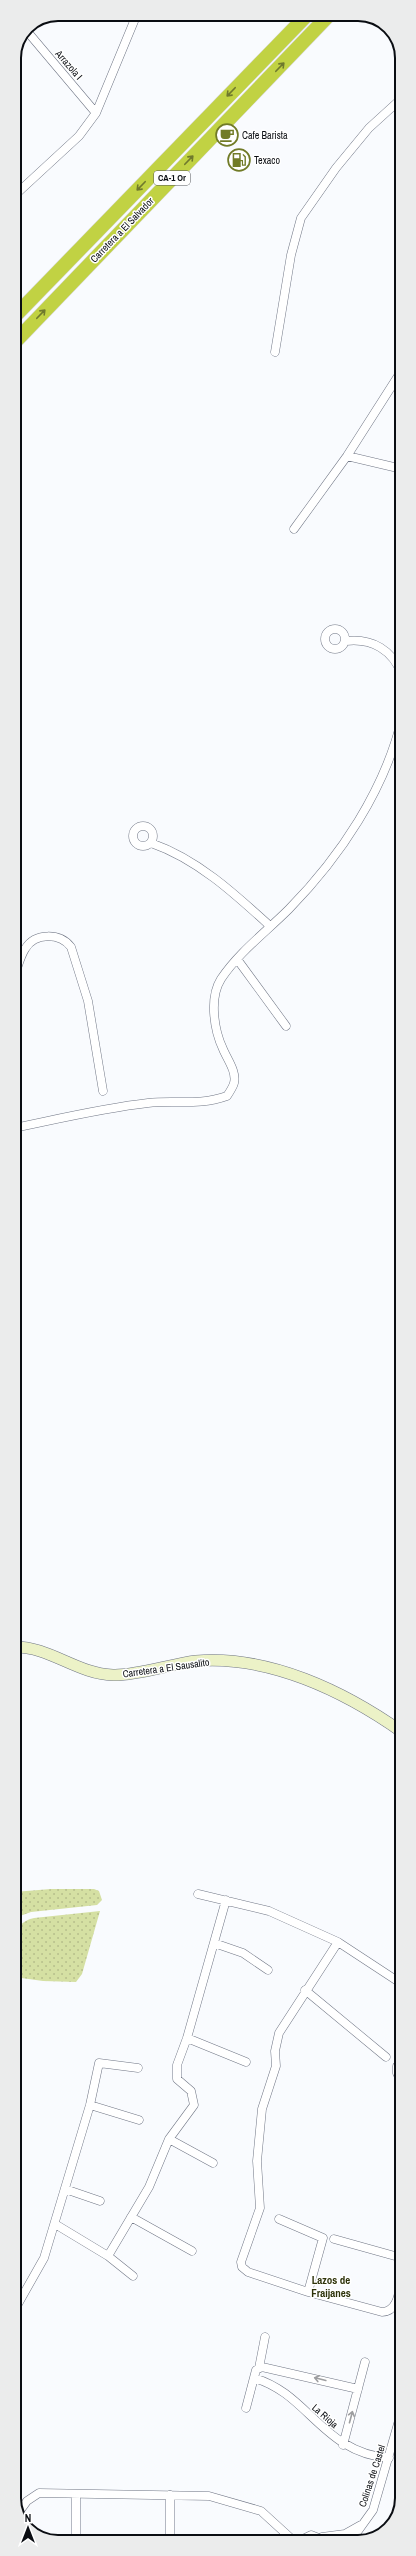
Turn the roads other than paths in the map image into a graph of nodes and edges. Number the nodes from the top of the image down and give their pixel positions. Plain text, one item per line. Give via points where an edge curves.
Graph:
1 (134, 21) edge
2 (301, 21) edge
3 (323, 21) edge
4 (30, 35) edge
5 (395, 104) edge
6 (96, 113) junction
7 (21, 190) edge
8 (21, 310) edge
9 (21, 336) edge
10 (275, 352) dead end
11 (395, 381) edge
12 (347, 456) junction
13 (395, 467) edge
14 (294, 529) dead end
15 (346, 641) dead end
16 (395, 661) edge
17 (395, 749) edge
18 (151, 843) dead end
19 (270, 926) junction
20 (21, 959) edge
21 (237, 959) junction
22 (286, 1026) dead end
23 (103, 1091) dead end
24 (21, 1127) edge
25 (21, 1648) edge
26 (395, 1728) edge
27 (198, 1894) dead end
28 (226, 1900) junction
29 (338, 1942) junction
30 (214, 1943) junction
31 (268, 1970) dead end
32 (395, 1979) edge
33 (305, 1990) junction
34 (187, 2038) junction
35 (386, 2057) dead end
36 (246, 2062) dead end
37 (138, 2068) dead end
38 (90, 2105) junction
39 (139, 2120) dead end
40 (169, 2139) junction
41 (213, 2163) dead end
42 (65, 2189) junction
43 (100, 2201) dead end
44 (131, 2217) junction
45 (279, 2219) dead end
46 (55, 2224) junction
47 (334, 2239) dead end
48 (192, 2251) dead end
49 (108, 2256) junction
50 (395, 2256) edge
51 (133, 2276) dead end
52 (308, 2292) junction
53 (21, 2299) edge
54 (395, 2303) edge
55 (264, 2337) dead end
56 (365, 2362) dead end
57 (258, 2368) junction
58 (254, 2378) junction
59 (358, 2388) junction
60 (246, 2408) dead end
61 (395, 2436) edge
62 (343, 2445) junction
63 (389, 2458) junction
64 (76, 2494) junction
65 (170, 2495) junction
66 (22, 2507) edge
67 (365, 2522) junction
68 (76, 2535) edge
69 (170, 2535) edge
70 (288, 2535) edge
71 (342, 2535) edge
72 (355, 2535) edge

1 - 6 street
2 -> 8 highway, Carretera a El Salvador / CA-1 Or
9 -> 3 highway, Carretera a El Salvador / CA-1 Or
4 - 6 street, Arrazola I
5 - 10 street via 369,128 301,218 291,255
6 - 7 street via 79,136
11 - 12 street
12 - 13 street
12 - 14 street
15 - 16 street via 360,639 378,644
17 - 19 street via 366,806 334,860
18 - 19 street via 172,850 211,875
19 - 21 street
20 - 23 street via 25,949 35,940 54,937 67,941 71,947 88,1001
21 - 22 street
21 - 24 street via 220,980 215,993 216,1028 232,1068 234,1083 227,1096 210,1102 150,1102
25 - 26 street, Carretera a El Sausalito via 38,1650 78,1668 113,1675 197,1661 246,1662 286,1672 323,1688
27 - 28 street
28 - 29 street via 269,1911
28 - 30 street
29 - 32 street
29 - 33 street
30 - 31 street via 243,1953
30 - 34 street
33 - 35 street
33 - 52 street via 279,2033 275,2051 276,2066 262,2110 257,2161 260,2208 241,2262 248,2272
34 - 36 street
34 - 40 street via 176,2072 181,2084 191,2091 194,2105
37 - 38 street via 100,2063
38 - 39 street
38 - 42 street
40 - 41 street
40 - 44 street via 149,2187
42 - 43 street
42 - 46 street
44 - 48 street
44 - 49 street
45 - 52 street via 323,2238
46 - 49 street
46 - 53 street via 44,2258
47 - 50 street
49 - 51 street
52 - 54 street via 387,2312
55 - 57 street
56 - 59 street
57 - 58 street
59 -> 57 street via 269,2367
58 - 60 street
58 - 62 street, La Rioja via 271,2382
62 -> 59 street
61 - 63 street, Colinas de Castel
62 - 63 street, La Rioja via 374,2456
63 - 67 street, Colinas de Castel via 373,2510
64 - 65 street
64 - 66 street via 39,2493 27,2500
64 - 68 street
65 - 69 street
65 - 70 street via 209,2496 261,2511
67 - 71 street, Colinas de Castel
67 - 72 street, Colinas de Castel

